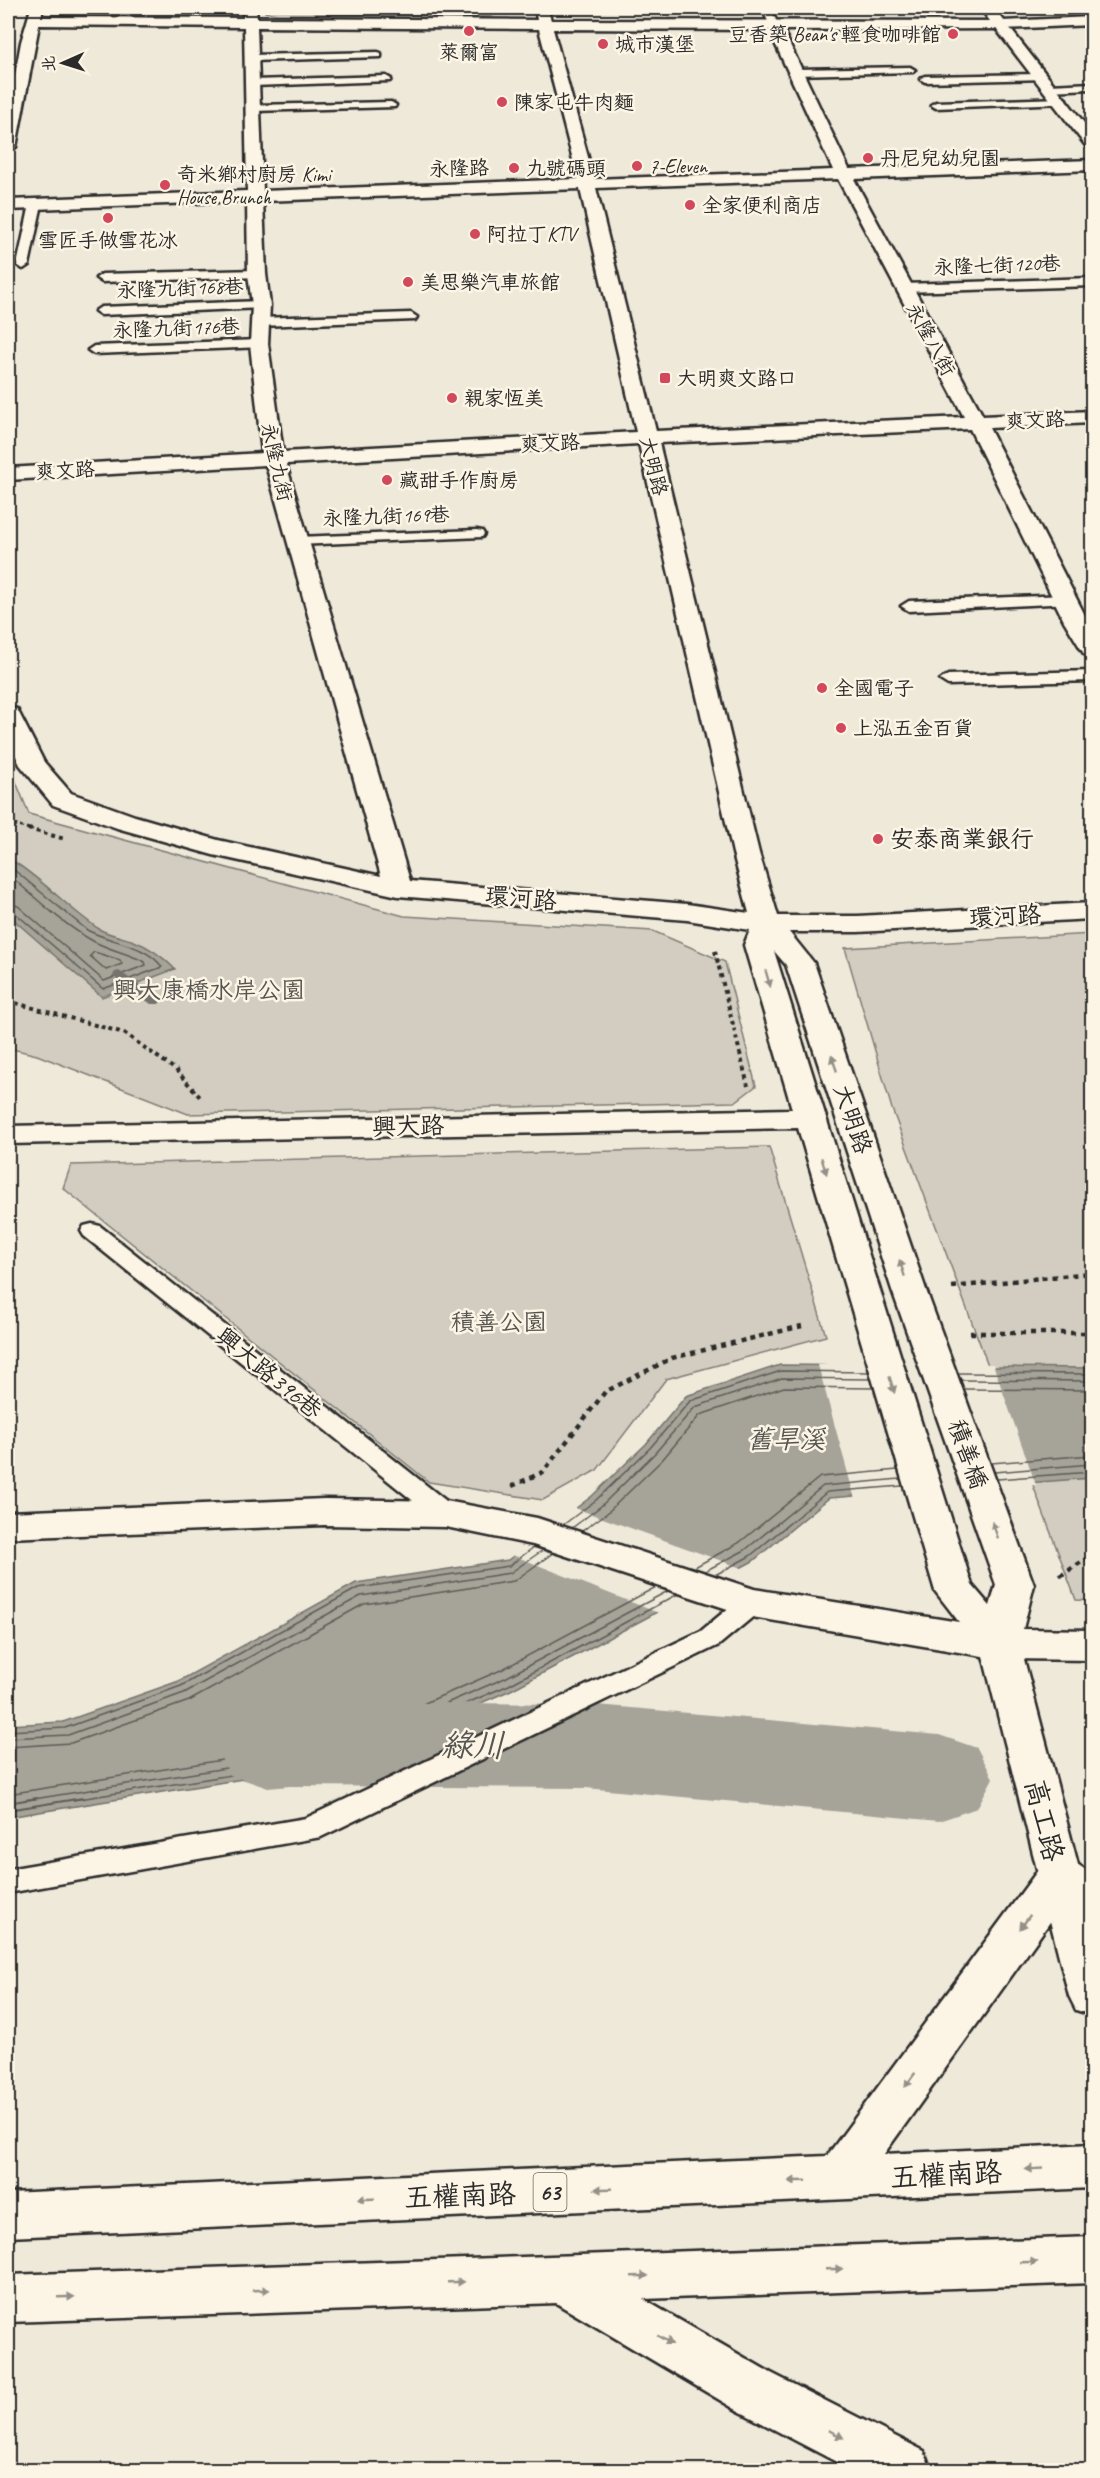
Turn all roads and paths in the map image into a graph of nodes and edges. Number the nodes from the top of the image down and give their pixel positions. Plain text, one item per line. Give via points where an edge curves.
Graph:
1 (766, 8) edge
2 (987, 8) edge
3 (36, 14) edge
4 (250, 15) edge
5 (543, 16) edge
6 (1092, 21) edge
7 (1002, 25) junction
8 (774, 26) junction
9 (378, 54) dead end
10 (252, 58) junction
11 (910, 70) dead end
12 (796, 72) junction
13 (386, 79) dead end
14 (925, 79) dead end
15 (1045, 82) junction
16 (253, 83) junction
17 (1092, 86) edge
18 (1062, 101) junction
19 (392, 105) dead end
20 (936, 105) dead end
21 (254, 108) junction
22 (1092, 143) edge
23 (8, 147) edge
24 (1092, 165) edge
25 (844, 175) junction
26 (587, 184) junction
27 (254, 197) junction
28 (36, 204) junction
29 (8, 205) edge
30 (23, 265) dead end
31 (257, 274) junction
32 (102, 278) dead end
33 (1092, 282) edge
34 (903, 288) junction
35 (101, 311) dead end
36 (260, 313) junction
37 (411, 317) dead end
38 (259, 345) junction
39 (94, 350) dead end
40 (1092, 404) edge
41 (973, 417) junction
42 (1092, 417) edge
43 (646, 430) junction
44 (272, 451) junction
45 (8, 460) edge
46 (8, 474) edge
47 (477, 534) dead end
48 (297, 540) junction
49 (1066, 600) junction
50 (909, 606) dead end
51 (1084, 621) edge
52 (1092, 649) edge
53 (1092, 676) edge
54 (948, 680) dead end
55 (8, 714) edge
56 (8, 816) edge
57 (68, 840) dead end
58 (398, 888) junction
59 (1092, 911) edge
60 (766, 924) junction
61 (714, 947) dead end
62 (8, 1001) edge
63 (740, 1092) dead end
64 (203, 1100) dead end
65 (808, 1118) junction
66 (8, 1135) edge
67 (92, 1231) dead end
68 (1092, 1273) edge
69 (909, 1290) junction
70 (921, 1323) joint
71 (802, 1326) dead end
72 (970, 1333) dead end
73 (1092, 1333) edge
74 (446, 1514) junction
75 (8, 1524) edge
76 (1092, 1554) edge
77 (1060, 1576) dead end
78 (1015, 1585) joint
79 (954, 1591) joint
80 (752, 1603) junction
81 (1000, 1644) junction
82 (1092, 1645) edge
83 (8, 1881) edge
84 (1076, 1886) edge
85 (1092, 1996) edge
86 (1092, 2166) edge
87 (838, 2179) junction
88 (8, 2215) edge
89 (1092, 2260) edge
90 (560, 2278) junction
91 (8, 2299) edge
92 (905, 2470) edge

1 - 8 lane
2 - 7 street
3 - 4 street
3 - 23 street
4 - 5 street
4 - 10 street, 永隆九街
5 - 8 street
5 - 26 street, 大明路
6 - 7 street
7 - 8 street
7 - 15 street
8 - 12 street, 永隆八街
9 - 10 lane
10 - 16 street, 永隆九街
11 - 12 lane
12 - 25 street, 永隆八街
13 - 16 lane
14 - 15 lane
15 - 17 lane
15 - 18 street
16 - 21 street, 永隆九街
18 - 20 lane
18 - 22 street
19 - 21 lane
21 - 27 street, 永隆九街
24 - 25 street, 永隆路
25 - 26 street, 永隆路
25 - 34 street, 永隆八街
26 - 27 street, 永隆路
26 - 43 street, 大明路
27 - 28 street, 永隆路
27 - 31 street, 永隆九街
28 - 29 street, 永隆路
28 - 30 lane
31 - 32 lane
31 - 36 street, 永隆九街
33 - 34 lane, 永隆七街120巷
34 - 41 street, 永隆八街
35 - 36 lane, 永隆九街168巷
36 - 37 lane, 永隆九街168巷
36 - 38 street, 永隆九街
38 - 39 lane, 永隆九街176巷
38 - 44 street, 永隆九街
40 - 41 street, 爽文路
41 - 42 street, 爽文路
41 - 43 street, 爽文路
41 - 49 street, 永隆八街
43 - 44 street, 爽文路
43 - 60 street, 大明路
44 - 45 street, 爽文路
44 - 46 street, 爽文路
44 - 48 street, 永隆九街
47 - 48 lane, 永隆九街169巷
48 - 58 street, 永隆九街
49 - 50 lane
49 - 51 street, 永隆八街
51 - 52 street, 永隆八街
53 - 54 lane
55 - 58 street, 環河路 via 33,765 62,799 213,847
56 - 57 path via 11,824
58 - 60 street, 環河路 via 687,912
59 - 60 street, 環河路 via 858,924
60 -> 65 street, 大明路 via 758,945
69 -> 60 street, 大明路 via 800,963
61 - 63 path via 748,1086
62 - 64 path via 124,1033 176,1070
65 - 66 street, 興大路
65 -> 79 street, 大明路
67 - 74 lane, 興大路396巷
68 - 69 path
69 - 70 street, 大明路
78 -> 70 street, 積善橋
71 - 74 path via 672,1358 605,1392 543,1472
72 - 73 path
74 - 75 street, 興大路396巷 via 324,1512
74 - 80 street, 興大路396巷 via 537,1532
76 - 77 path
78 - 81 street, 高工路
79 - 81 street, 高工路
80 - 81 street, 興大路396巷
80 - 83 lane via 710,1638 311,1829
81 - 82 street, 興大路396巷
81 - 84 street, 高工路
84 - 85 street, 高工路
84 -> 87 street
86 -> 87 street, 五權南路 / 63
87 -> 88 street, 五權南路 / 63
90 -> 89 street
91 -> 90 street
90 -> 92 street via 753,2391

